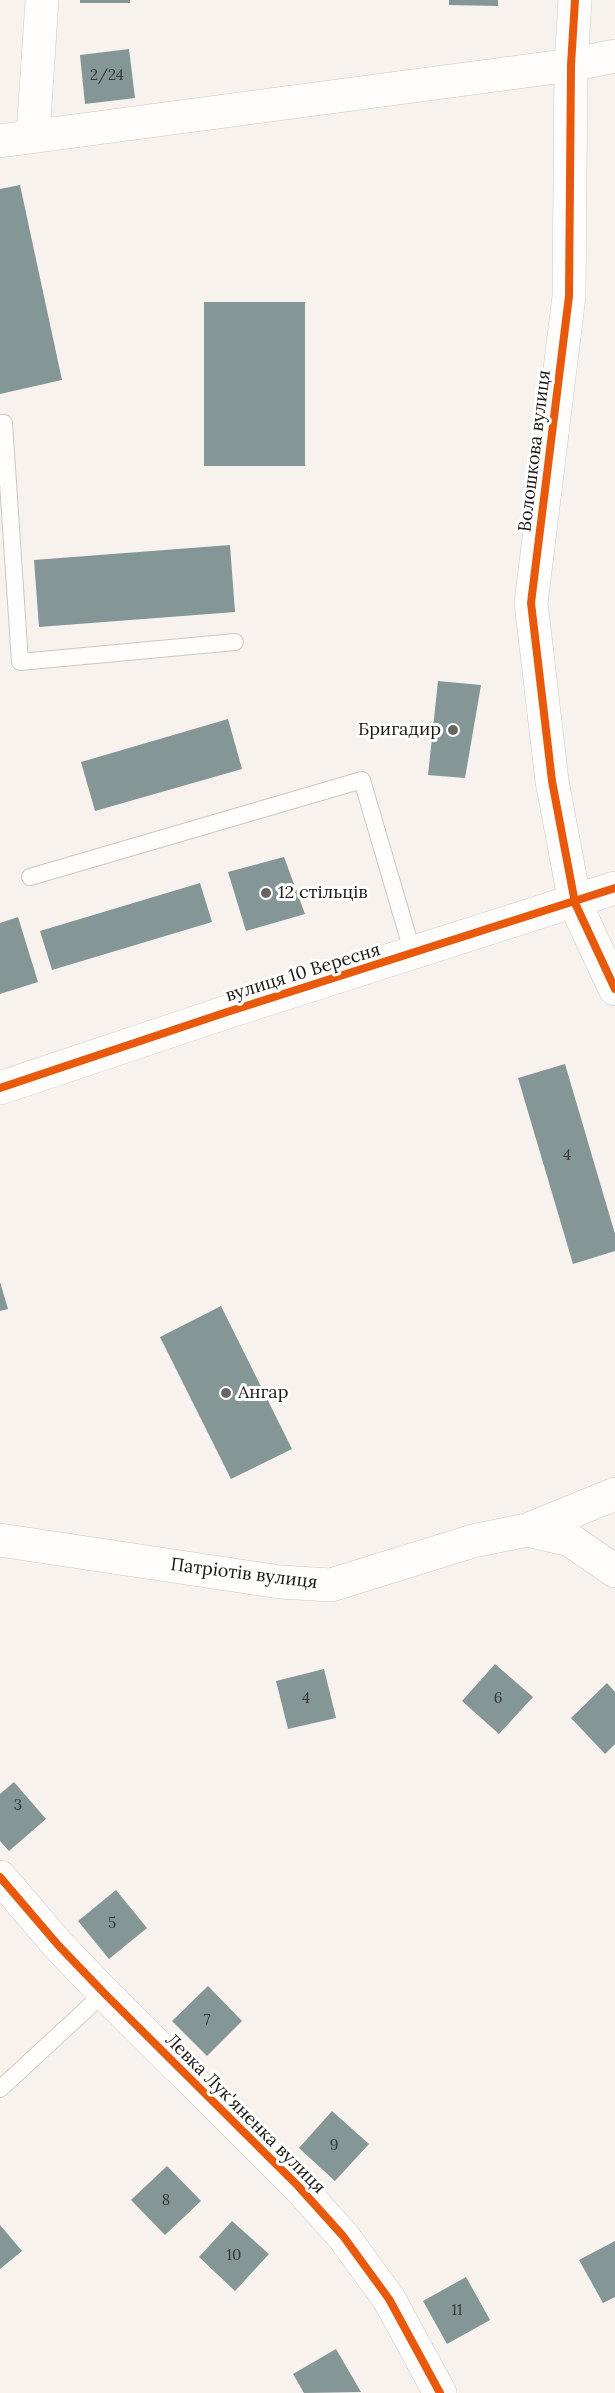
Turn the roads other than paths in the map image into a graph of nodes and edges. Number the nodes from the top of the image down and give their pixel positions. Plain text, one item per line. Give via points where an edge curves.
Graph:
1 (42, 0) edge
2 (575, 0) edge
3 (615, 56) edge
4 (571, 65) junction
5 (33, 135) junction
6 (0, 141) edge
7 (0, 423) edge
8 (236, 642) dead end
9 (30, 878) dead end
10 (615, 888) edge
11 (575, 903) junction
12 (413, 954) junction
13 (615, 989) edge
14 (0, 1088) edge
15 (615, 1494) edge
16 (527, 1530) junction
17 (0, 1540) edge
18 (615, 1571) edge
19 (0, 1877) edge
20 (104, 1994) junction
21 (0, 2089) edge
22 (440, 2393) edge

1 - 5 street
2 - 4 street, Волошкова вулиця
3 - 4 street
4 - 5 street
4 - 11 street, Волошкова вулиця via 569,296 531,603 552,780
5 - 6 street
7 - 8 lane via 4,423 20,662
9 - 12 lane via 362,780
10 - 11 street, вулиця 10 Вересня
11 - 12 street, вулиця 10 Вересня
11 - 13 street, Волошкова вулиця
12 - 14 street, вулиця 10 Вересня
15 - 16 street
16 - 17 street, Патріотів вулиця via 472,1541 331,1585 280,1582
16 - 18 street, Патріотів вулиця via 570,1540
19 - 20 street, Левка Лук'яненка вулиця
20 - 21 lane
20 - 22 street, Левка Лук'яненка вулиця via 298,2186 343,2236 389,2299

